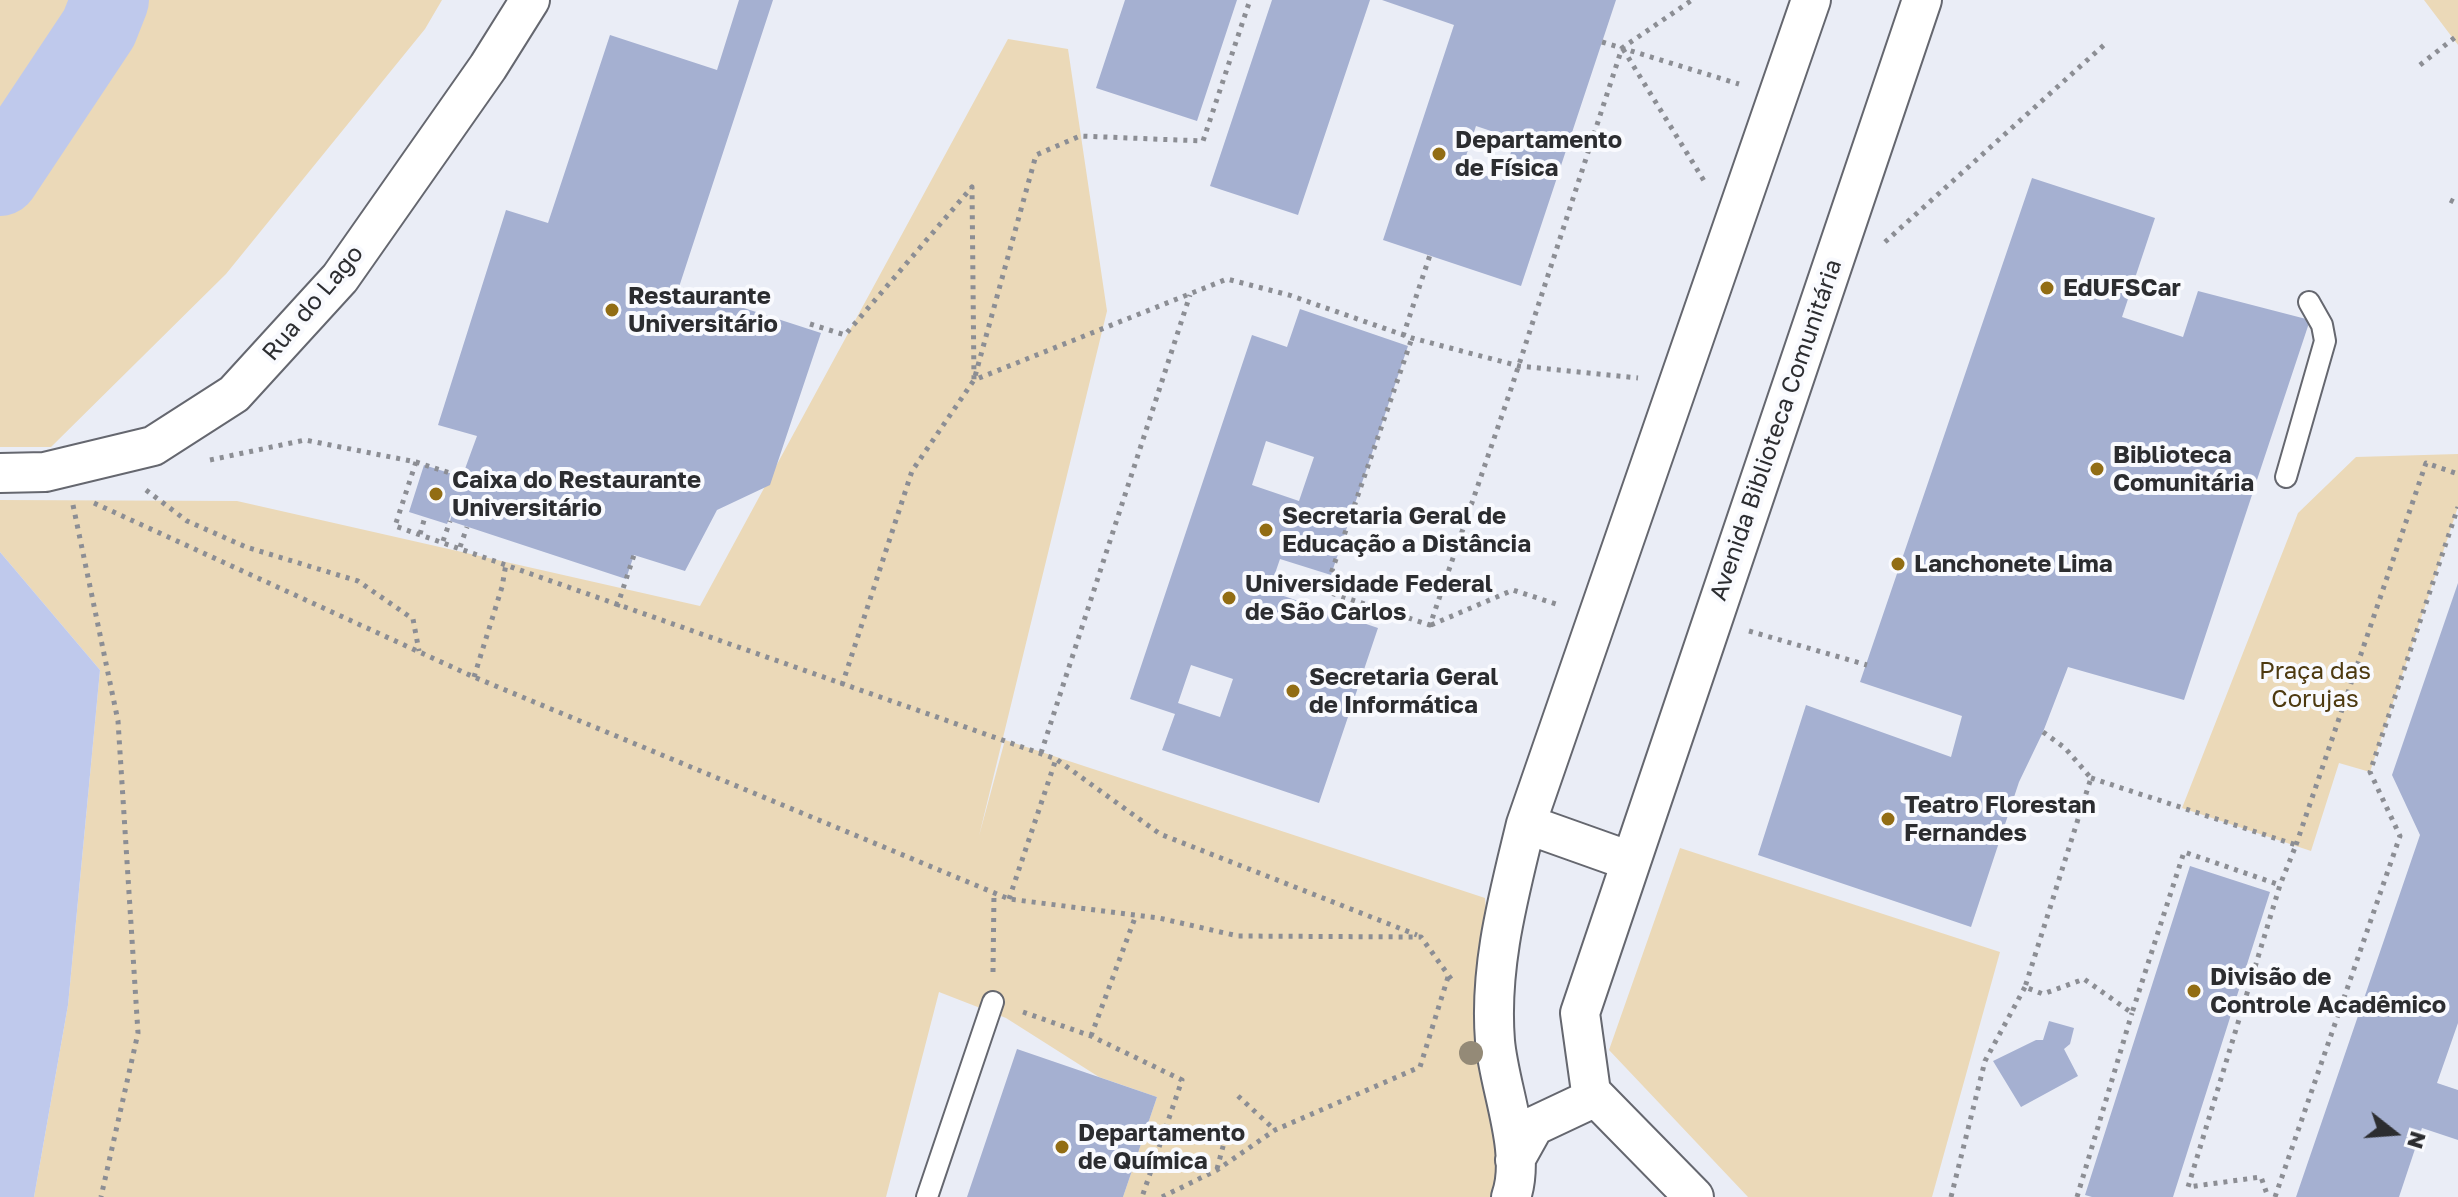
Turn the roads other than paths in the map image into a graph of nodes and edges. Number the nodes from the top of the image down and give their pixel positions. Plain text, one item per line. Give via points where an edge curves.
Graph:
1 (530, 0) edge
2 (1811, 0) edge
3 (1922, 0) edge
4 (2309, 302) dead end
5 (0, 473) edge
6 (2286, 477) dead end
7 (1526, 824) junction
8 (1630, 861) junction
9 (993, 1002) road end
10 (1591, 1092) junction
11 (1513, 1179) edge
12 (927, 1197) edge
13 (1694, 1197) edge

1 - 5 street, Rua do Lago via 340,278 234,394 153,446 45,472
2 - 7 street
3 - 8 street, Avenida Biblioteca Comunitária
4 - 6 lane via 2325,341
7 - 8 street
7 - 11 street via 1497,944 1495,1040
8 - 10 street, Avenida Biblioteca Comunitária via 1580,1013
9 - 12 lane
10 - 11 street via 1585,1102 1534,1126
10 - 13 street

